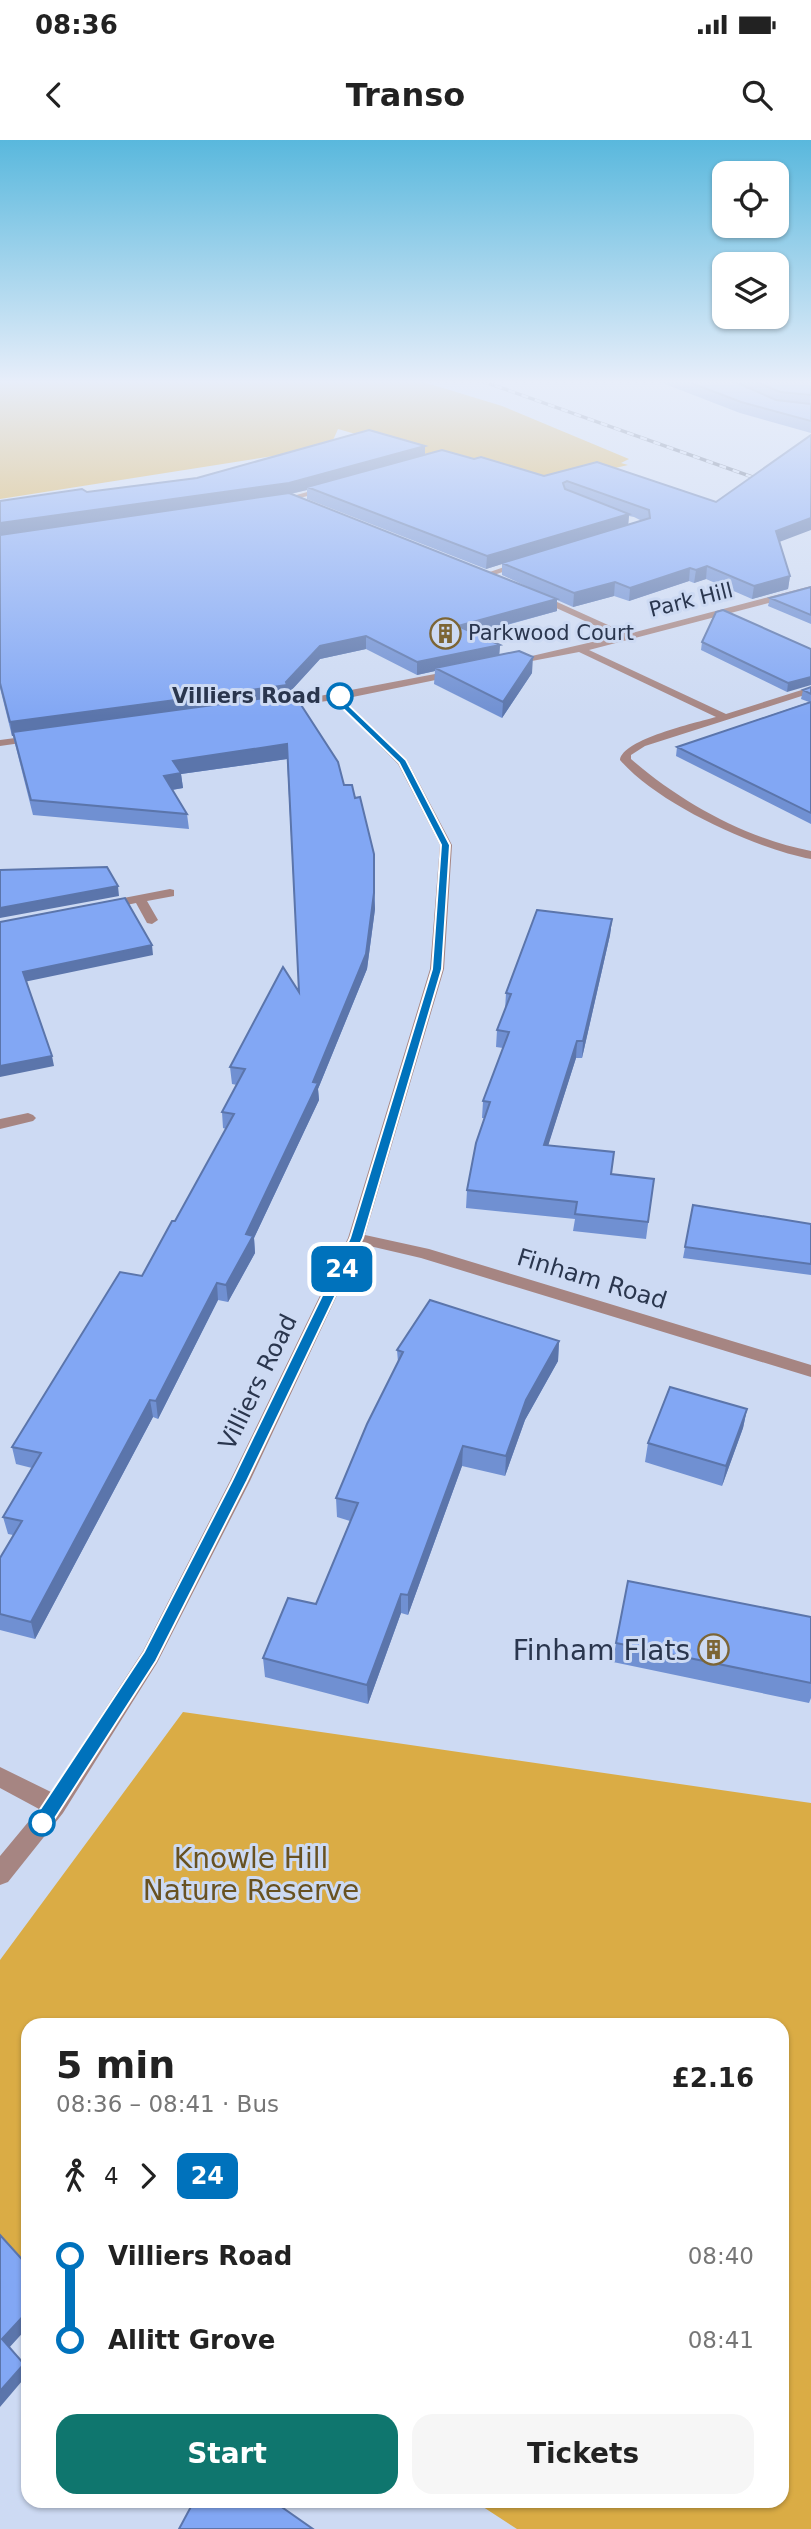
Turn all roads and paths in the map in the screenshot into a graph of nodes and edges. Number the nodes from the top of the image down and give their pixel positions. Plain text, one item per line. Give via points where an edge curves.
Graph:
1 (314, 492) edge
2 (291, 499) junction
3 (265, 503) edge
4 (304, 504) edge
5 (538, 559) edge
6 (472, 570) edge
7 (485, 575) junction
8 (497, 580) edge
9 (521, 589) edge
10 (811, 589) edge
11 (626, 636) junction
12 (580, 649) junction
13 (494, 666) edge
14 (469, 670) edge
15 (811, 690) edge
16 (336, 697) junction
17 (265, 706) edge
18 (722, 716) junction
19 (53, 736) edge
20 (0, 743) edge
21 (811, 855) edge
22 (170, 893) dead end
23 (139, 899) junction
24 (89, 909) edge
25 (152, 919) dead end
26 (28, 1118) dead end
27 (0, 1124) edge
28 (356, 1238) junction
29 (811, 1371) edge
30 (0, 1777) edge
31 (55, 1806) junction
32 (0, 1874) edge

1 - 2 street
2 - 3 street
2 - 4 street
5 - 7 street
6 - 7 street
7 - 8 street
9 - 11 street
10 - 11 street, Park Hill
11 - 12 street, Park Hill
12 - 13 street, Park Hill
12 - 18 street
14 - 16 street
15 - 18 street
16 - 17 street
16 - 28 street, Villiers Road via 403,762 446,845 437,969
18 - 21 street via 641,744 626,754 625,760 671,793 761,843
19 - 20 street
22 - 23 street
23 - 24 street
23 - 25 street
26 - 27 street
28 - 29 street, Finham Road via 423,1253
28 - 31 street, Villiers Road via 150,1657
30 - 31 street
31 - 32 street, Villiers Road

